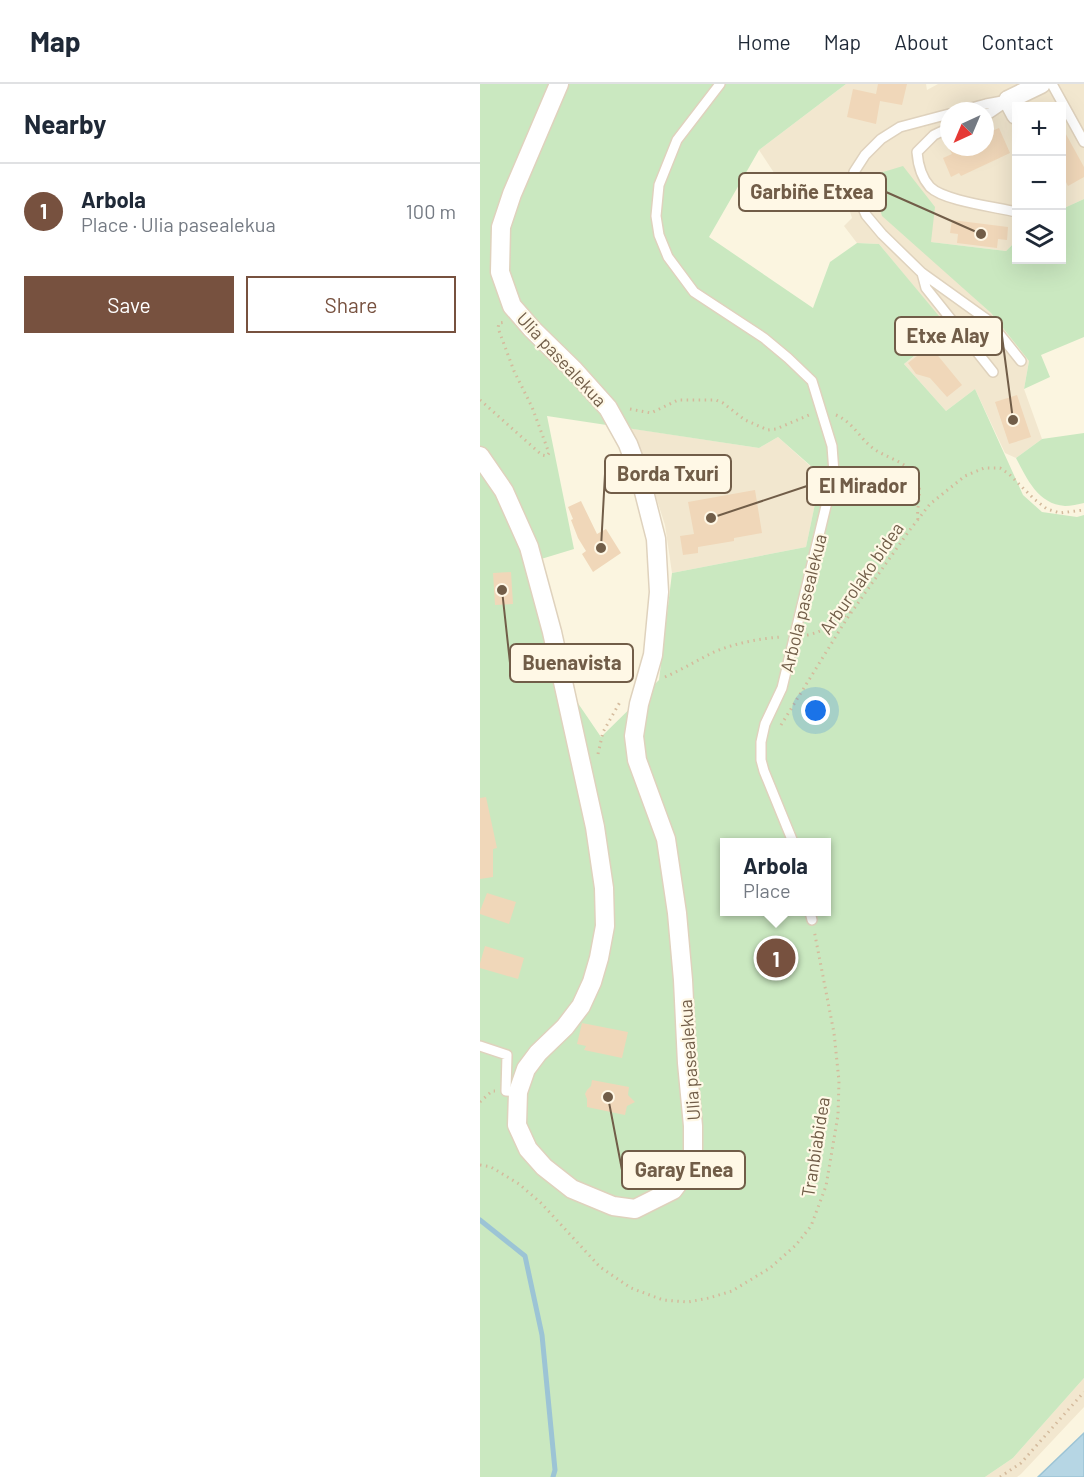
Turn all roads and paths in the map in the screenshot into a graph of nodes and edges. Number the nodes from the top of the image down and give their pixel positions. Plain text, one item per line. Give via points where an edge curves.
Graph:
1 (559, 84) edge
2 (720, 84) edge
3 (1041, 84) edge
4 (1052, 84) edge
5 (1013, 100) edge
6 (994, 104) edge
7 (994, 111) edge
8 (940, 116) edge
9 (940, 132) edge
10 (1084, 142) edge
11 (1012, 211) edge
12 (922, 273) junction
13 (532, 329) junction
14 (1021, 361) dead end
15 (993, 372) dead end
16 (480, 400) edge
17 (623, 407) dead end
18 (823, 413) junction
19 (480, 456) edge
20 (1084, 510) edge
21 (918, 520) junction
22 (855, 608) junction
23 (804, 635) dead end
24 (775, 637) dead end
25 (662, 678) dead end
26 (615, 712) dead end
27 (778, 729) dead end
28 (603, 732) dead end
29 (792, 838) edge
30 (811, 916) edge
31 (480, 1046) edge
32 (518, 1092) junction
33 (480, 1165) edge
34 (1084, 1392) edge
35 (1000, 1477) edge

1 - 13 street, Ulia pasealekua via 501,227 500,272 512,306
2 - 18 lane, Arbola pasealekua via 677,140 659,185 659,235 668,257 694,292 764,338 812,381
3 - 5 street
4 - 10 lane
5 - 6 lane
5 - 7 lane
8 - 12 lane via 900,127 880,139 854,172 854,187 866,215
9 - 11 lane via 917,152 919,168 931,188 949,198
12 - 14 lane via 989,321
12 - 15 lane via 926,288
13 - 16 path via 506,322 499,323 498,328 532,406 547,456
13 - 32 street, Ulia pasealekua via 608,408 640,476 656,539 659,592 653,655 634,736 636,760 666,839 677,913 693,1153 673,1190 635,1209 613,1206 572,1189 528,1149 517,1125
17 - 18 path via 651,413 678,400 716,400 768,430
18 - 21 path via 843,418 875,450 909,469 919,484
18 - 29 lane, Arbola pasealekua via 834,473 782,688 760,742 764,771
19 - 32 street, Ulia pasealekua via 504,491 529,547 595,827 604,888 605,926 592,982 581,1006 526,1069
20 - 21 path, Arburolako bidea via 1060,513 1047,509 1000,468 984,468 965,476 930,504
21 - 22 path, Arburolako bidea
22 - 23 path via 831,626
22 - 27 path, Arburolako bidea
24 - 25 path via 714,652
26 - 28 path
30 - 33 path, Tranbiabidea via 834,1033 838,1115 826,1186 811,1226 770,1268 732,1291 709,1298 688,1302 663,1300 631,1288 600,1267 519,1184 491,1167
31 - 32 lane via 507,1055 506,1091
34 - 35 path via 1021,1463

